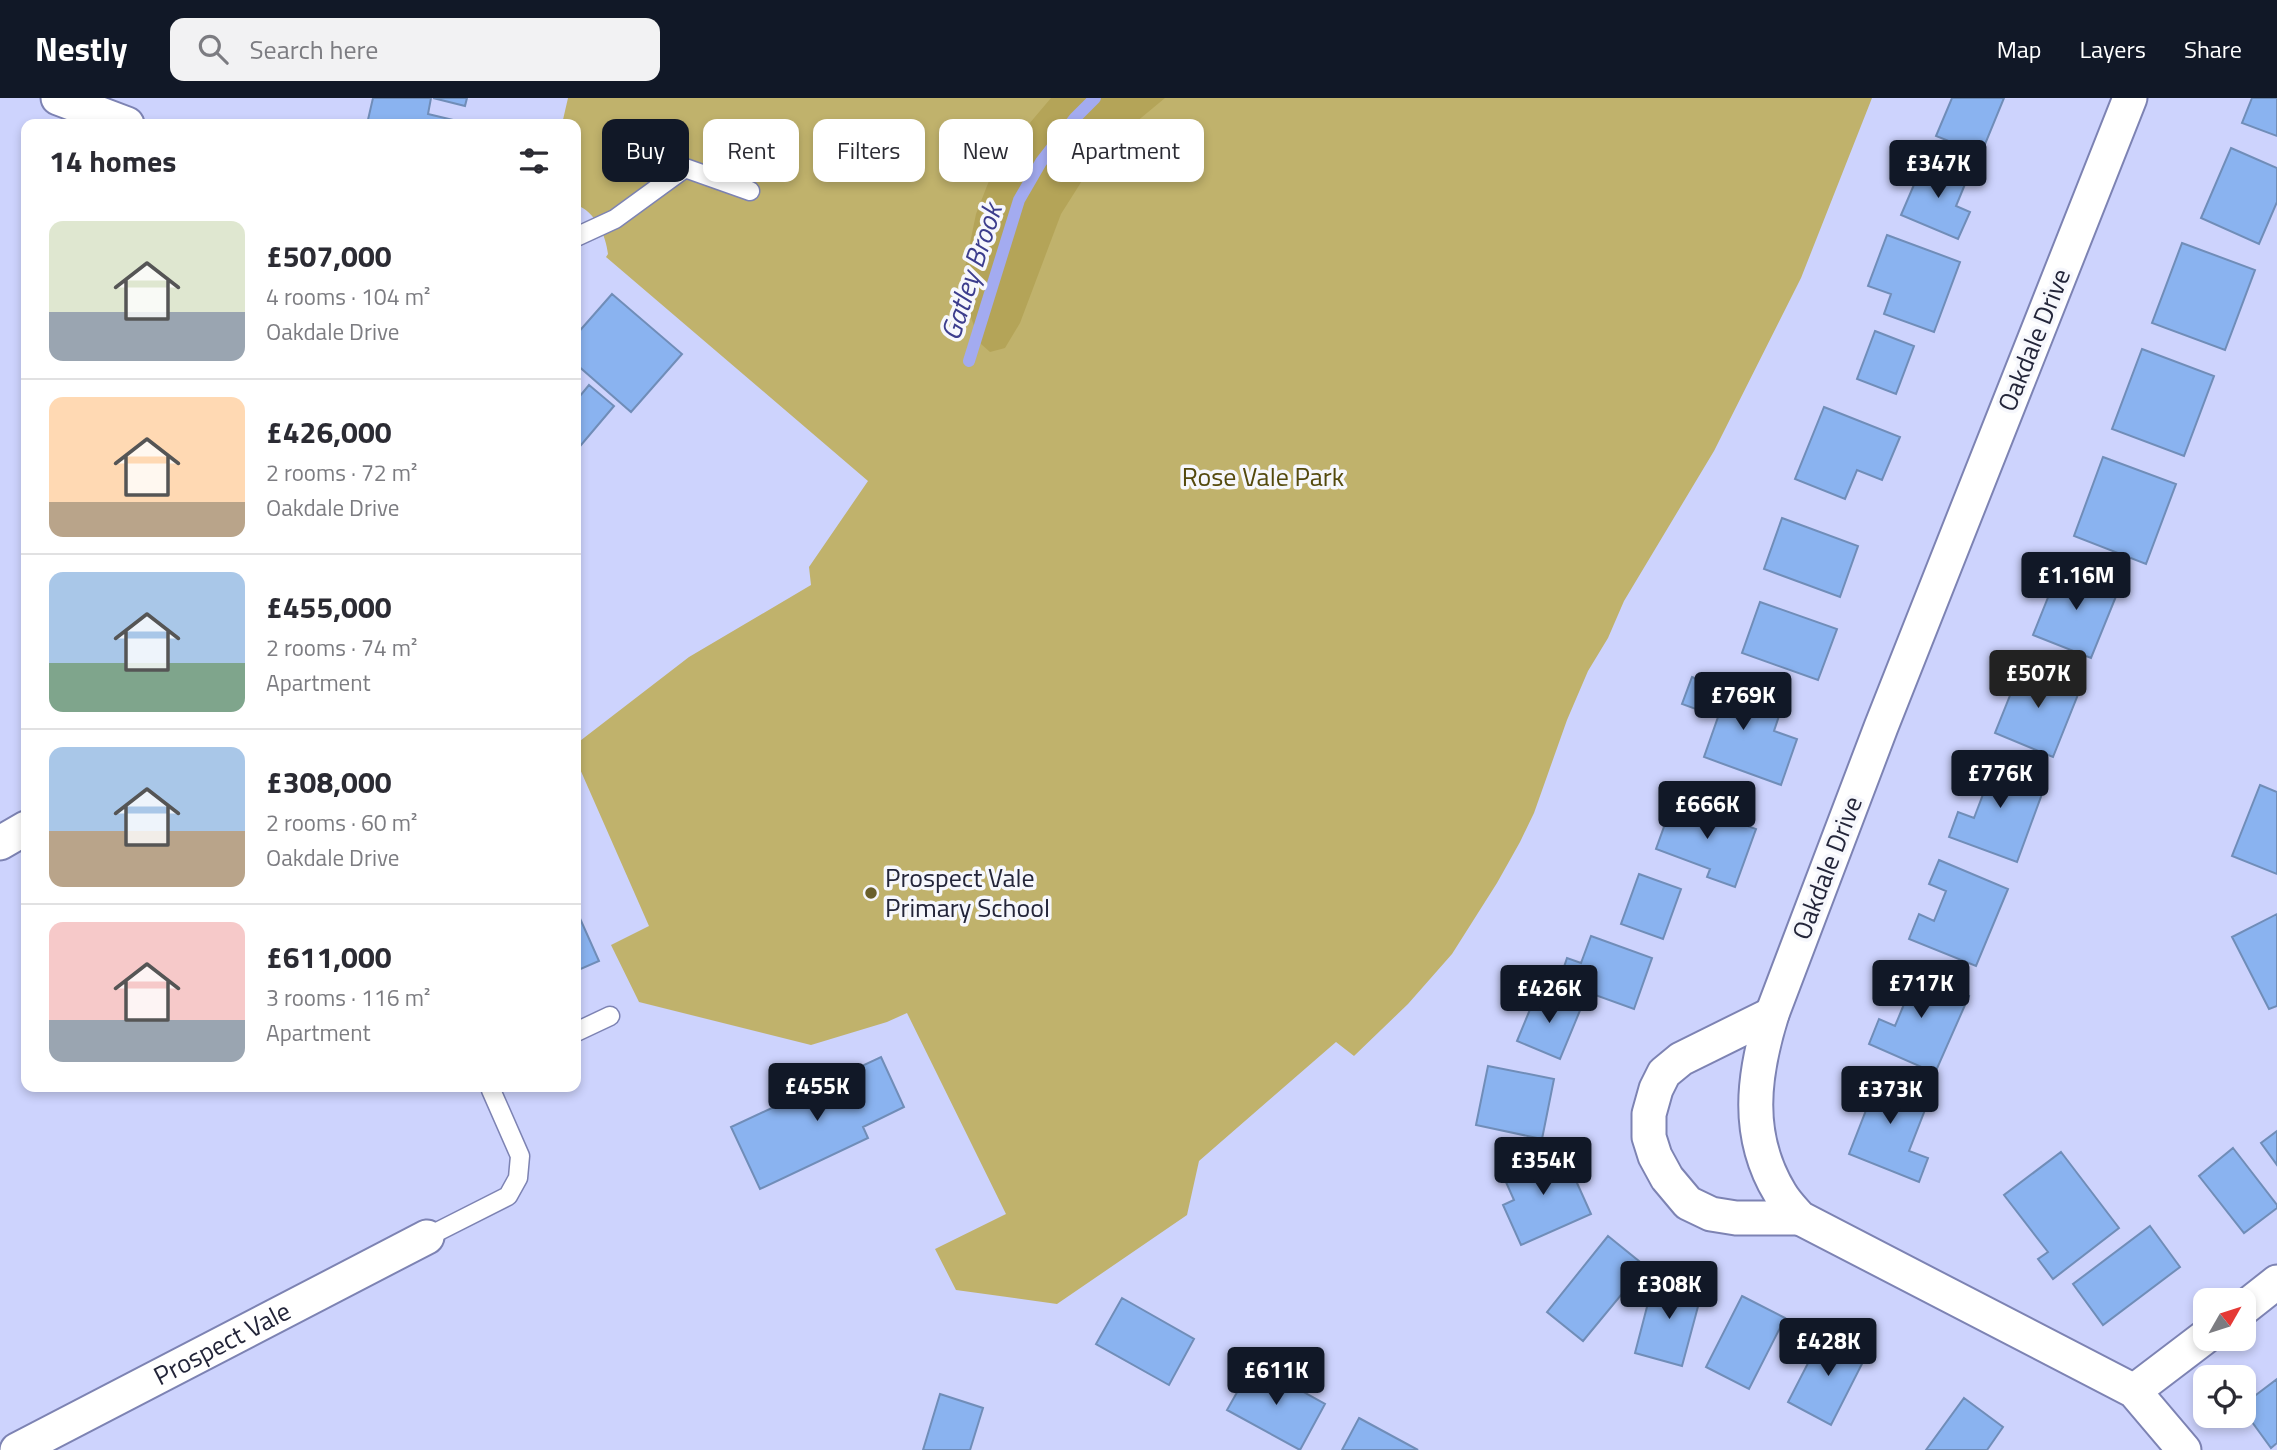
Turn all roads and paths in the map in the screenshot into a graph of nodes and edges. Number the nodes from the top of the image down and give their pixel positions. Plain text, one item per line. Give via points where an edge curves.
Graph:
1 (58, 98) edge
2 (2130, 98) edge
3 (114, 119) edge
4 (750, 191) dead end
5 (581, 235) edge
6 (21, 831) edge
7 (0, 843) edge
8 (1772, 1014) junction
9 (610, 1016) dead end
10 (581, 1030) edge
11 (492, 1092) edge
12 (1800, 1218) junction
13 (427, 1237) joint
14 (2277, 1282) edge
15 (2256, 1299) edge
16 (2193, 1346) edge
17 (2134, 1391) junction
18 (17, 1450) edge
19 (2183, 1450) edge

1 - 3 street
2 - 8 street, Oakdale Drive
4 - 5 lane via 685,168 615,219
6 - 7 street
8 - 12 street, Oakdale Drive via 1760,1053 1755,1117 1766,1164 1780,1194
8 - 12 street via 1690,1054 1664,1073 1649,1114 1649,1136 1667,1178 1688,1203 1711,1214 1736,1218
9 - 10 lane
11 - 13 lane via 520,1156 518,1178 508,1196
12 - 17 street, Oakdale Drive
13 - 18 street, Prospect Vale
14 - 15 street
16 - 17 street
17 - 19 street, Oakdale Drive

